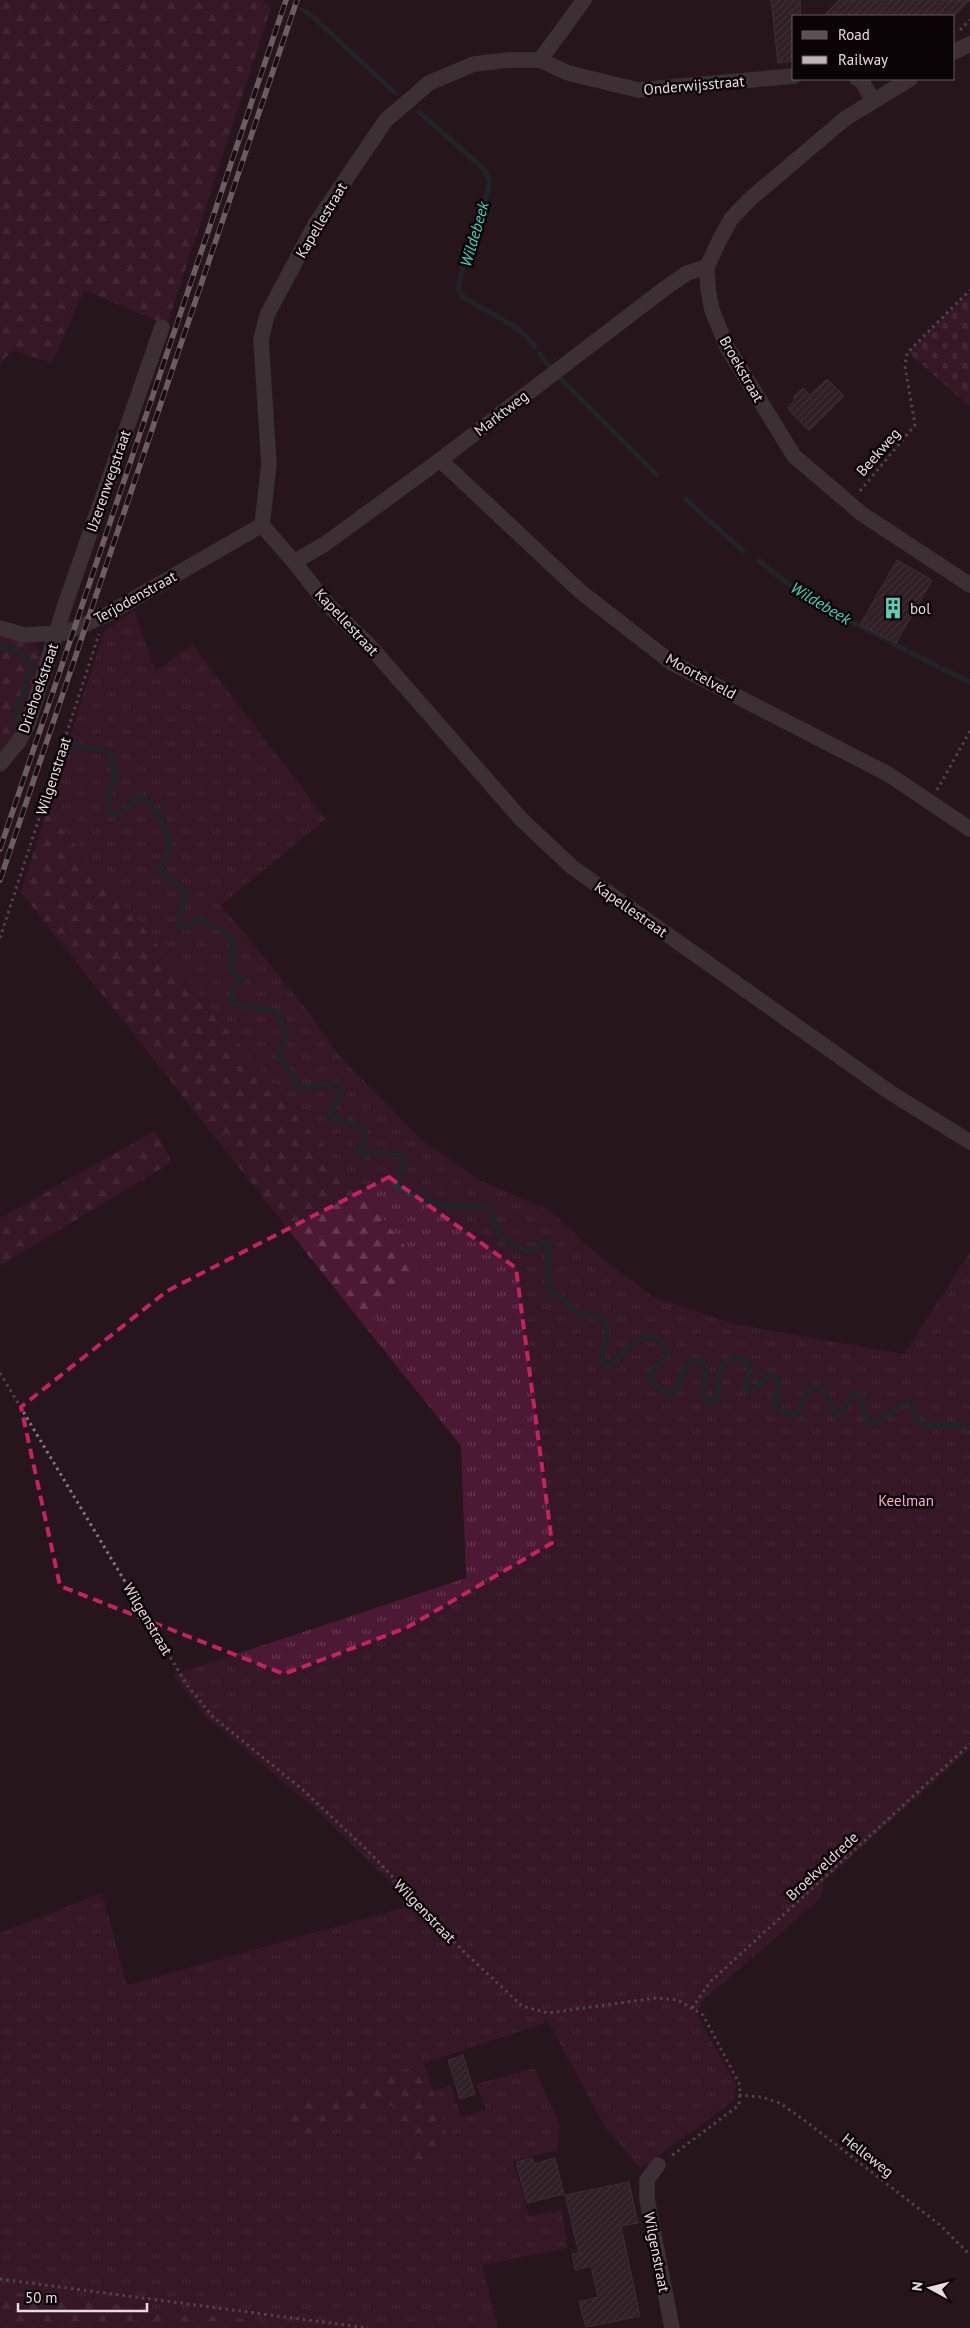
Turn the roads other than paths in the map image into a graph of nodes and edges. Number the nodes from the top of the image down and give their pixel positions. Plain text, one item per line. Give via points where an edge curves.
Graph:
1 (584, 0) edge
2 (970, 44) edge
3 (955, 52) edge
4 (540, 60) junction
5 (792, 76) edge
6 (861, 80) edge
7 (908, 80) edge
8 (873, 100) junction
9 (707, 267) junction
10 (162, 327) dead end
11 (440, 460) junction
12 (262, 525) junction
13 (294, 562) junction
14 (970, 585) edge
15 (0, 628) edge
16 (57, 635) junction
17 (0, 764) edge
18 (970, 829) edge
19 (970, 1142) edge
20 (658, 2165) road end
21 (672, 2328) edge

1 - 4 street
2 - 3 street
4 - 5 street, Onderwijsstraat via 568,73 638,90
4 - 12 street, Kapellestraat via 474,64 429,83 386,120 316,223 267,315 260,340 269,464
6 - 8 street
7 - 8 street
8 - 9 street via 846,118 750,199 731,219
9 - 11 street, Marktweg via 687,273 664,289
9 - 14 street, Broekstraat via 712,310 727,347 794,456 850,504
10 - 16 street, IJzerenwegstraat
11 - 13 street, Marktweg
11 - 18 street, Moortelveld via 581,592 672,663 888,774
12 - 13 street, Kapellestraat
12 - 16 street, Terjodenstraat via 106,615
13 - 19 street, Kapellestraat via 329,606 368,644 522,819 572,867 891,1093
15 - 16 street, Terjodenstraat via 24,635
16 - 17 street, Driehoekstraat via 28,724
20 - 21 street, Wilgenstraat via 647,2180 646,2199

